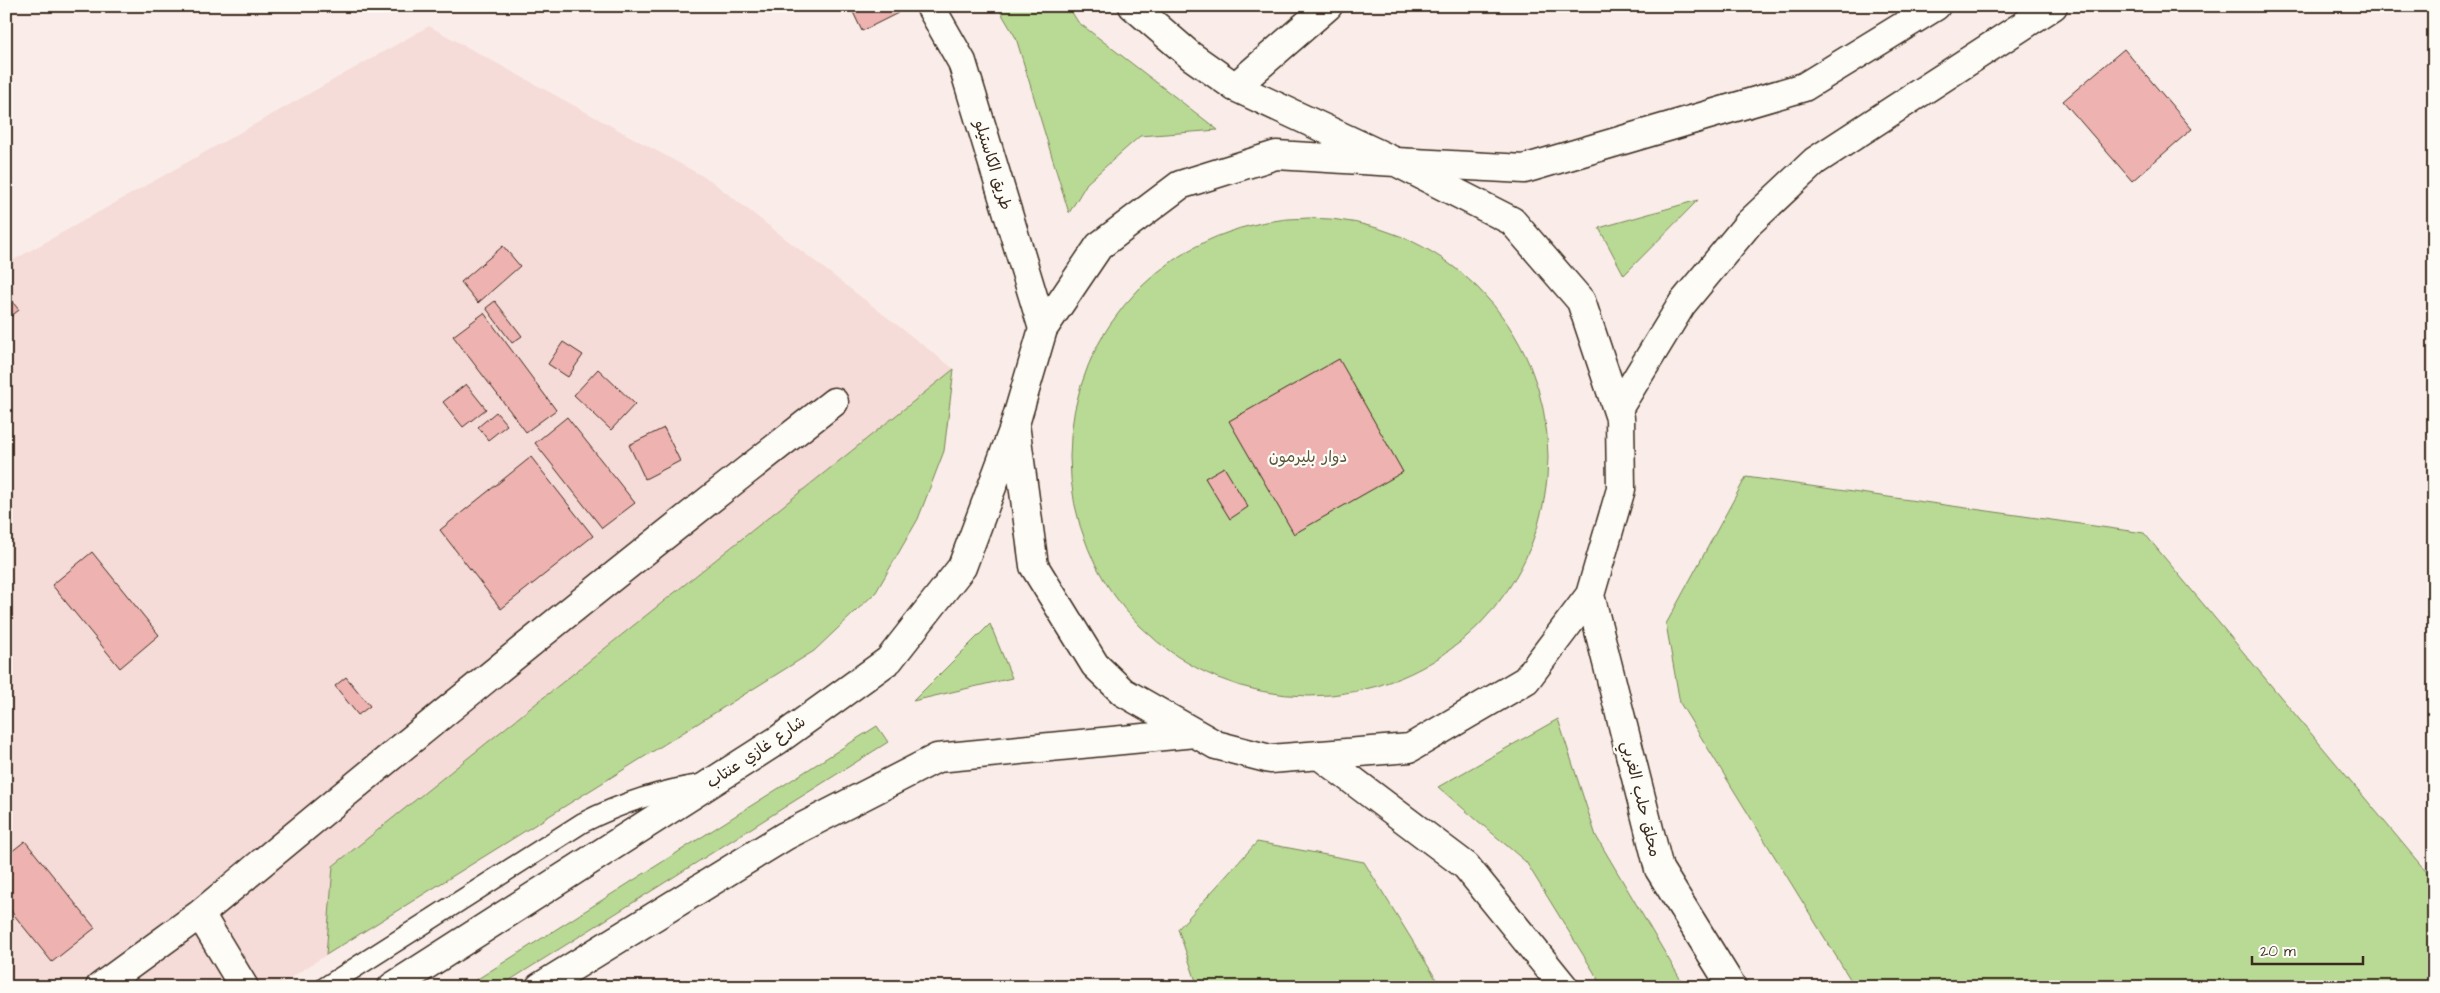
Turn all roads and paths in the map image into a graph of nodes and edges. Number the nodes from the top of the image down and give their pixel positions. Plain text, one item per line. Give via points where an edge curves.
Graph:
1 (930, 6) edge
2 (1132, 6) edge
3 (1328, 6) edge
4 (1936, 6) edge
5 (2053, 6) edge
6 (1235, 87) junction
7 (1396, 162) junction
8 (1042, 329) junction
9 (834, 402) dead end
10 (1618, 409) junction
11 (1016, 424) junction
12 (1590, 595) junction
13 (1195, 733) junction
14 (1319, 755) junction
15 (710, 783) junction
16 (200, 914) junction
17 (100, 987) edge
18 (244, 987) edge
19 (324, 987) edge
20 (392, 987) edge
21 (540, 987) edge
22 (1564, 987) edge
23 (1732, 987) edge

1 - 8 main road, طريق الكاستيلو via 962,62
2 - 6 main road via 1191,56
3 - 6 main road
4 - 7 main road via 1804,87 1524,169
5 - 10 main road via 1815,161 1749,223 1682,304
6 - 7 main road
7 - 8 main road via 1276,155 1180,185 1099,246
7 - 10 main road via 1512,221 1581,301
8 - 11 main road, شارع غازي عنتاب
9 - 16 main road via 405,743
10 - 12 main road via 1621,489
11 - 13 main road via 1034,566 1095,665 1123,692
11 - 15 main road, شارع غازي عنتاب via 962,567 889,660 778,740
12 - 14 main road via 1526,680 1410,748
12 - 23 main road, محلق حلب الغربي via 1659,869
13 - 14 main road via 1216,745 1270,759
13 - 21 main road via 936,758 785,836
14 - 22 main road via 1466,866
15 - 19 lane via 644,796 582,823
15 - 20 main road, شارع غازي عنتاب
16 - 17 main road
16 - 18 main road

